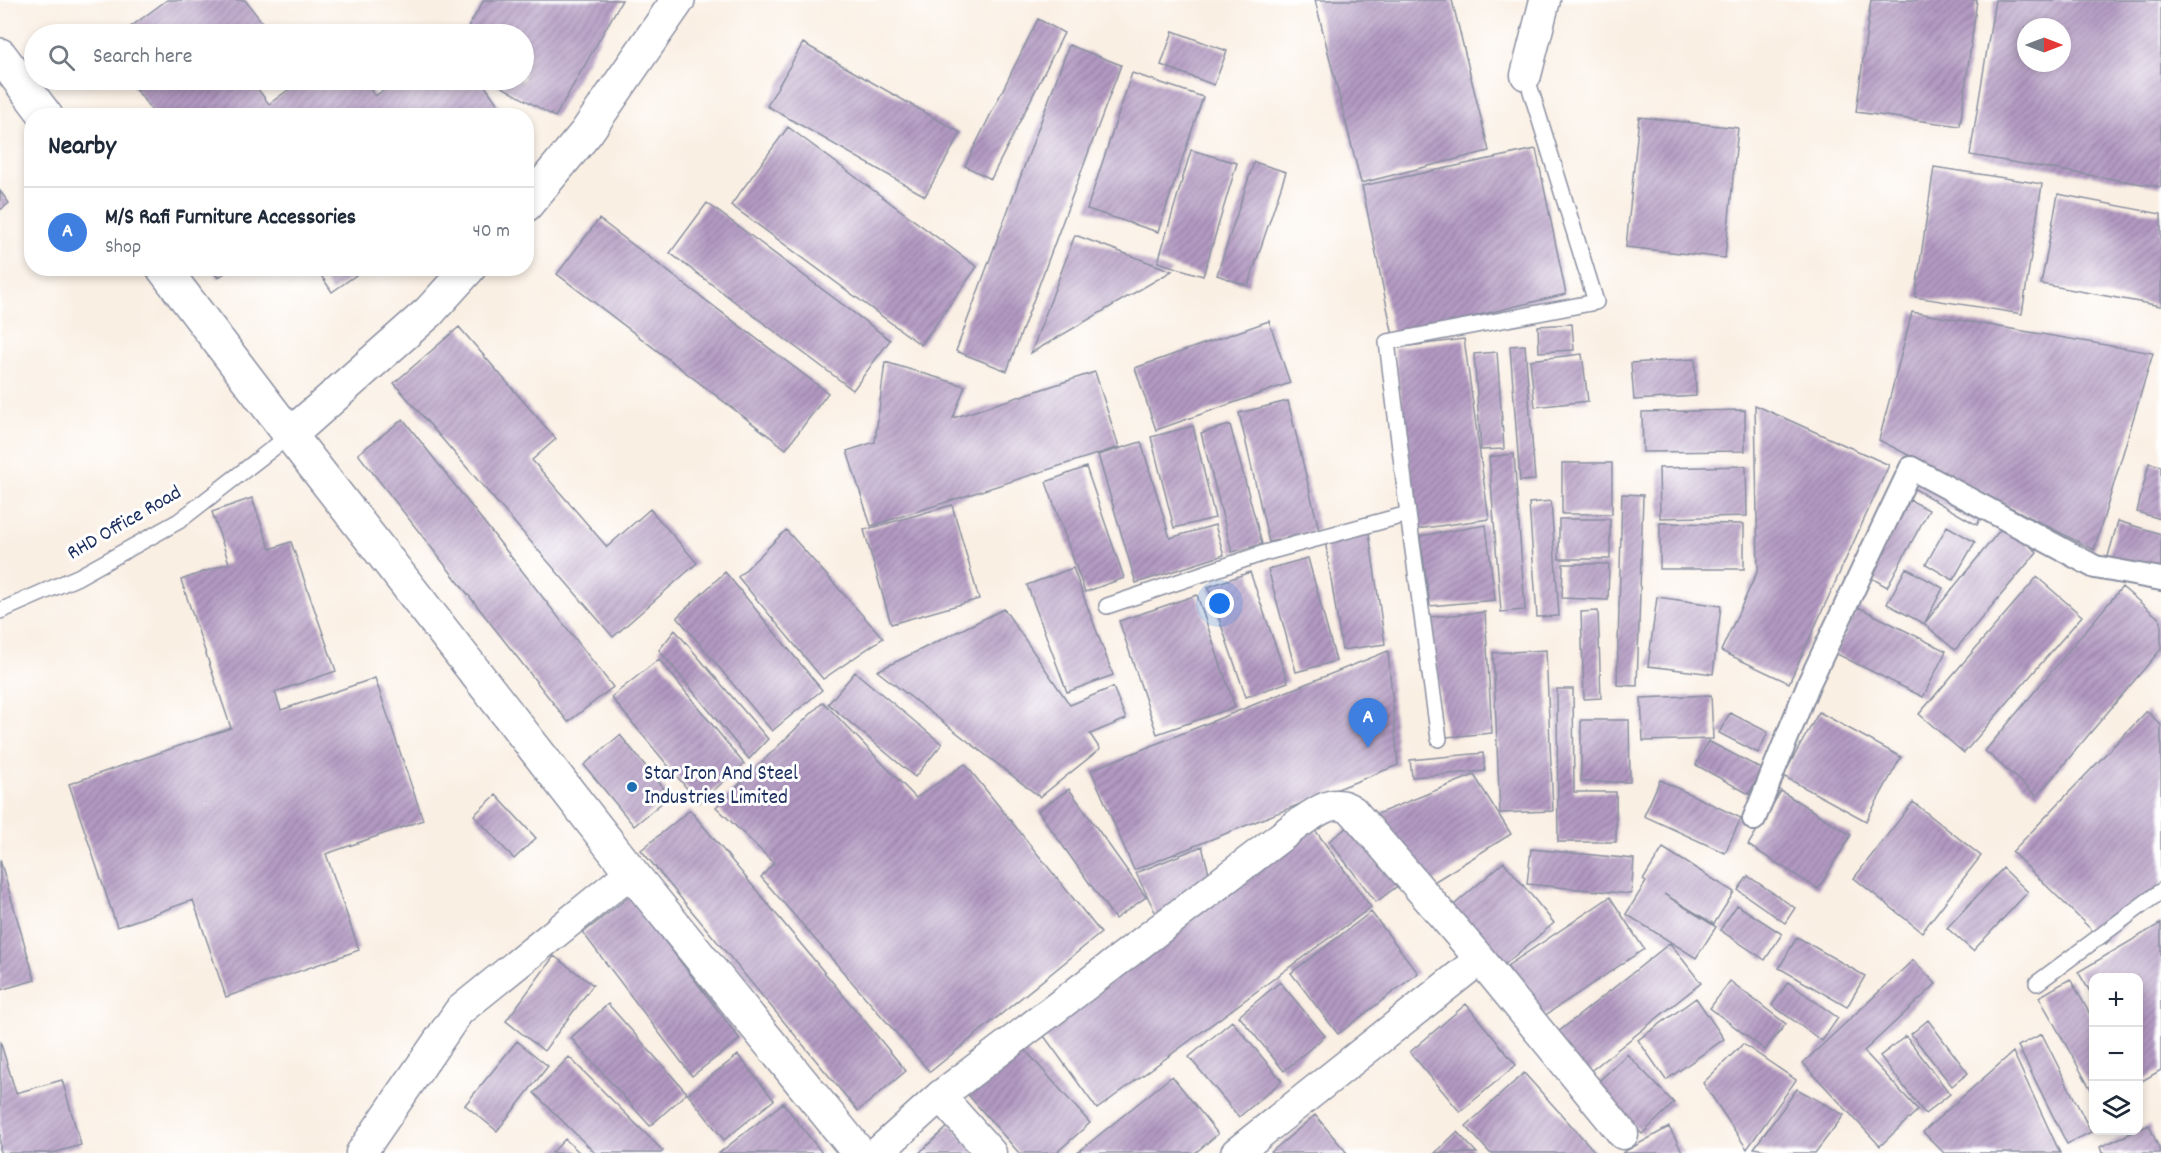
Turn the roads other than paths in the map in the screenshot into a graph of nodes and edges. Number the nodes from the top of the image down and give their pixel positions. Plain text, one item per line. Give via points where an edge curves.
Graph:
1 (678, 0) edge
2 (1545, 0) edge
3 (0, 55) edge
4 (1526, 75) joint
5 (24, 87) edge
6 (26, 90) edge
7 (40, 108) edge
8 (534, 195) edge
9 (169, 276) edge
10 (462, 276) edge
11 (290, 435) junction
12 (1408, 514) junction
13 (2161, 579) edge
14 (1107, 606) dead end
15 (0, 611) edge
16 (1439, 739) dead end
17 (1754, 819) dead end
18 (631, 872) junction
19 (2161, 891) edge
20 (1480, 959) junction
21 (2037, 983) dead end
22 (940, 1096) junction
23 (1623, 1134) dead end
24 (361, 1153) edge
25 (859, 1153) edge
26 (877, 1153) edge
27 (991, 1153) edge
28 (1236, 1153) edge

1 - 8 street via 586,133
2 - 4 street
3 - 5 street
4 - 12 lane via 1596,302 1387,342
6 - 7 street
9 - 11 street
10 - 11 street via 429,312
11 - 15 lane, RHD Office Road via 179,521 78,577
11 - 18 street
12 - 14 lane via 1264,553
12 - 16 lane
13 - 17 street via 2096,567 1911,468 1809,683
18 - 24 street via 459,1011
18 - 25 street
19 - 21 lane
20 - 22 street via 1353,811 1336,804 1299,823
20 - 23 street
20 - 28 street
22 - 26 street
22 - 27 street

